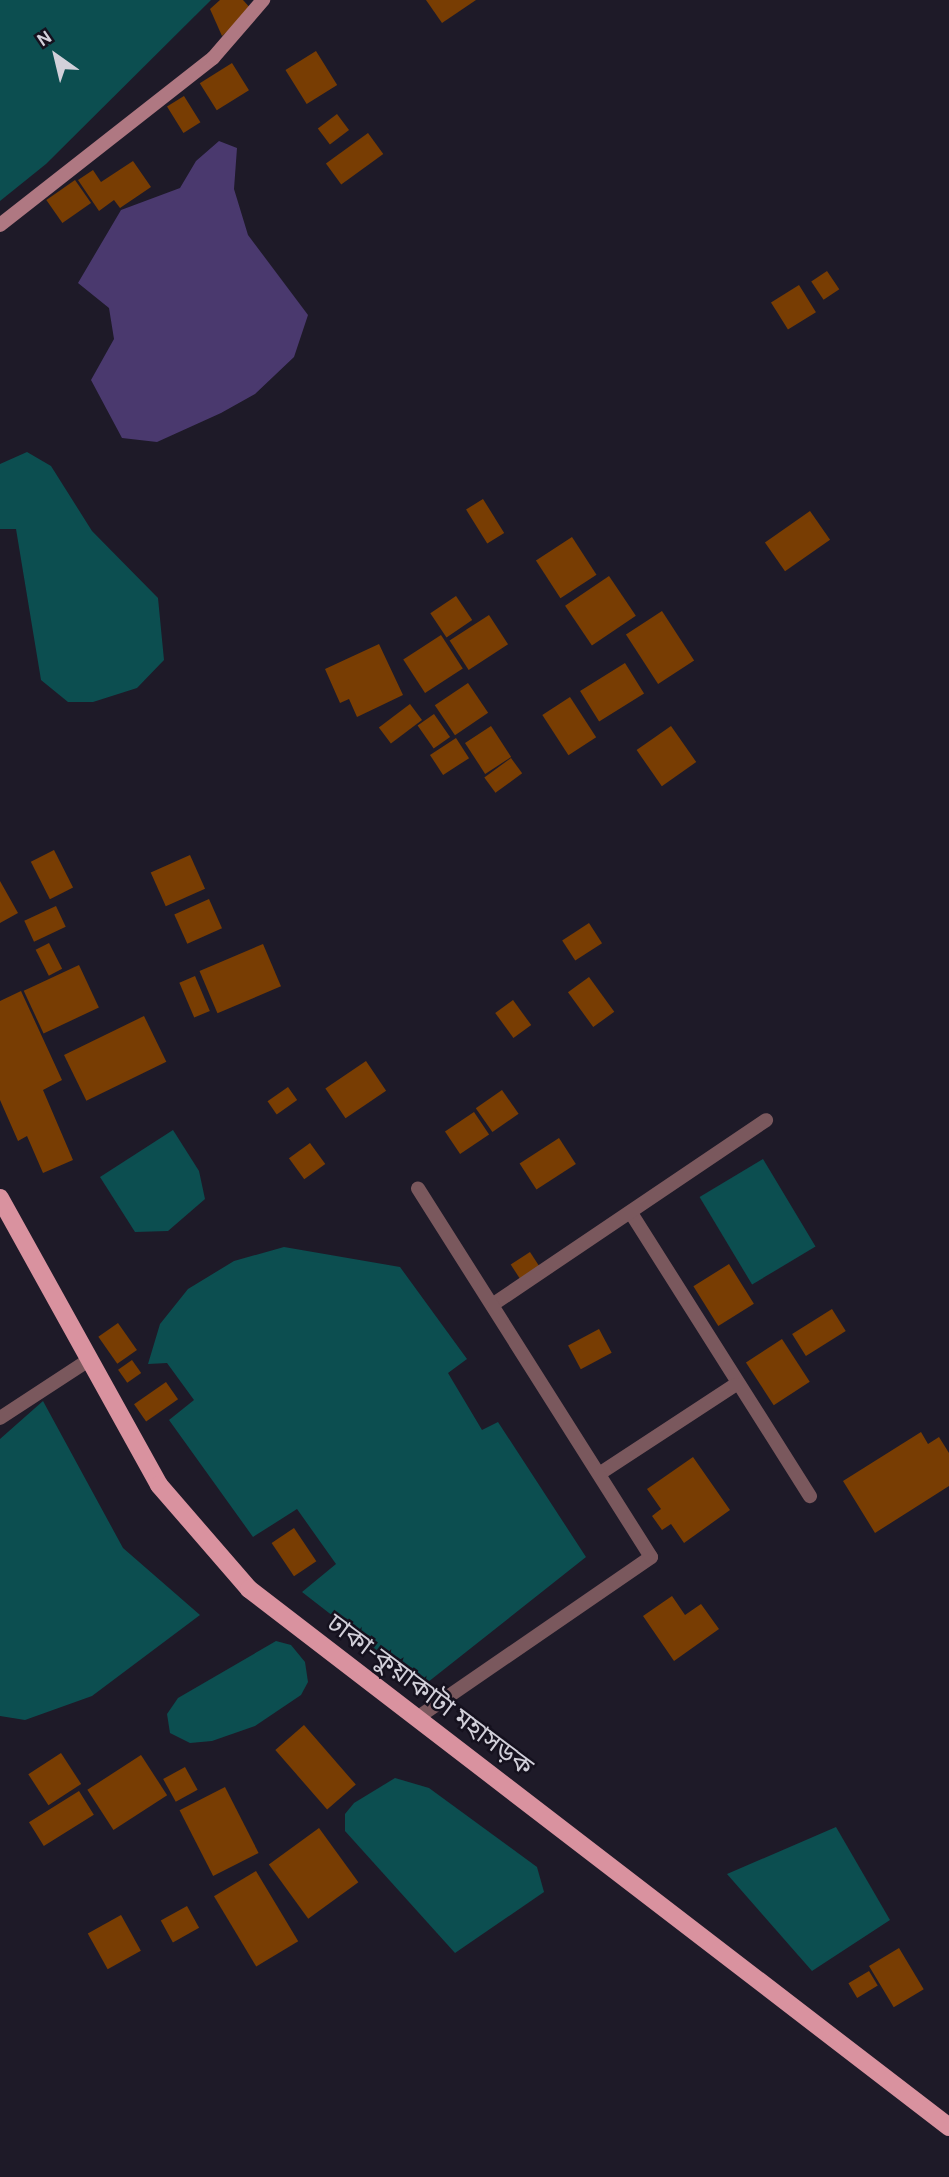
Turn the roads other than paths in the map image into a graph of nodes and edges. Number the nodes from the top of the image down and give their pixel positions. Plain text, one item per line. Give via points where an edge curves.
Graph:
1 (263, 0) edge
2 (0, 225) edge
3 (766, 1120) dead end
4 (418, 1188) dead end
5 (0, 1198) edge
6 (631, 1213) junction
7 (495, 1303) junction
8 (87, 1361) junction
9 (736, 1385) junction
10 (0, 1418) edge
11 (602, 1472) junction
12 (810, 1496) dead end
13 (417, 1718) junction
14 (949, 2127) edge

1 - 2 street via 213,58
3 - 6 street
4 - 7 street
5 - 8 main road, ঢাকা-কুয়াকাটা মহাসড়ক
6 - 7 street
6 - 9 street
7 - 11 street
8 - 10 street
8 - 13 main road, ঢাকা-কুয়াকাটা মহাসড়ক via 159,1485 203,1543 249,1589
9 - 11 street
9 - 12 street
11 - 13 street via 651,1557
13 - 14 main road, ঢাকা-কুয়াকাটা মহাসড়ক

